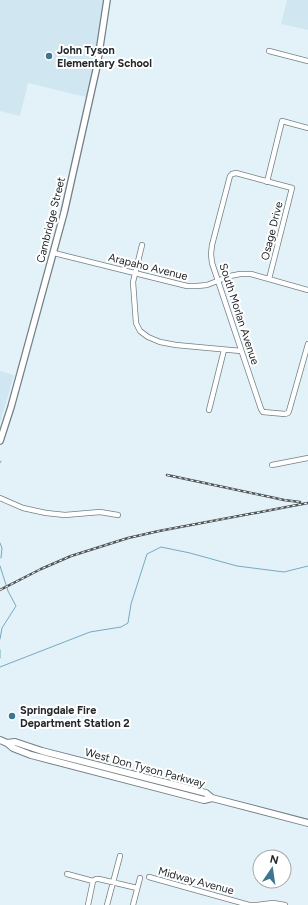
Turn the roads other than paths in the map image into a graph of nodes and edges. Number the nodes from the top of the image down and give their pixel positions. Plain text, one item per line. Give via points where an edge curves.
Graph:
1 (107, 0) edge
2 (268, 50) dead end
3 (308, 61) edge
4 (308, 128) edge
5 (267, 182) junction
6 (142, 245) dead end
7 (54, 252) junction
8 (135, 273) junction
9 (269, 279) junction
10 (218, 280) junction
11 (308, 290) edge
12 (308, 344) edge
13 (224, 350) junction
14 (241, 351) junction
15 (209, 410) dead end
16 (0, 441) edge
17 (308, 458) edge
18 (272, 465) dead end
19 (0, 498) edge
20 (118, 515) dead end
21 (0, 740) edge
22 (308, 823) edge
23 (120, 856) dead end
24 (67, 874) dead end
25 (149, 877) dead end
26 (140, 878) dead end
27 (93, 881) junction
28 (113, 882) junction
29 (137, 888) junction
30 (88, 905) edge
31 (107, 905) edge
32 (133, 905) edge
33 (286, 905) edge

1 - 7 street, Cambridge Street via 97,66
2 - 3 street
4 - 5 street via 282,121
5 - 9 street, Osage Drive via 292,188
5 - 10 street, South Morlan Avenue via 236,173 230,176 212,245 212,264
6 - 8 street
7 - 8 street, Arapaho Avenue
7 - 16 street, Cambridge Street
8 - 10 street, Arapaho Avenue via 187,286 207,285
8 - 13 street via 133,282 136,323 140,331 160,342
9 - 10 street, Arapaho Avenue via 240,274
9 - 11 street, Arapaho Avenue
10 - 14 street, South Morlan Avenue
12 - 14 street, South Morlan Avenue via 288,413 263,412
13 - 14 street
13 - 15 street
17 - 18 street
19 - 20 street via 46,514 100,512
21 - 22 main road, West Don Tyson Parkway via 206,793 212,798
23 - 28 street
24 - 27 street
25 - 33 street, Midway Avenue via 249,905
26 - 29 street
27 - 28 street via 99,879
27 - 30 street
28 - 29 street
28 - 31 street
29 - 32 street

